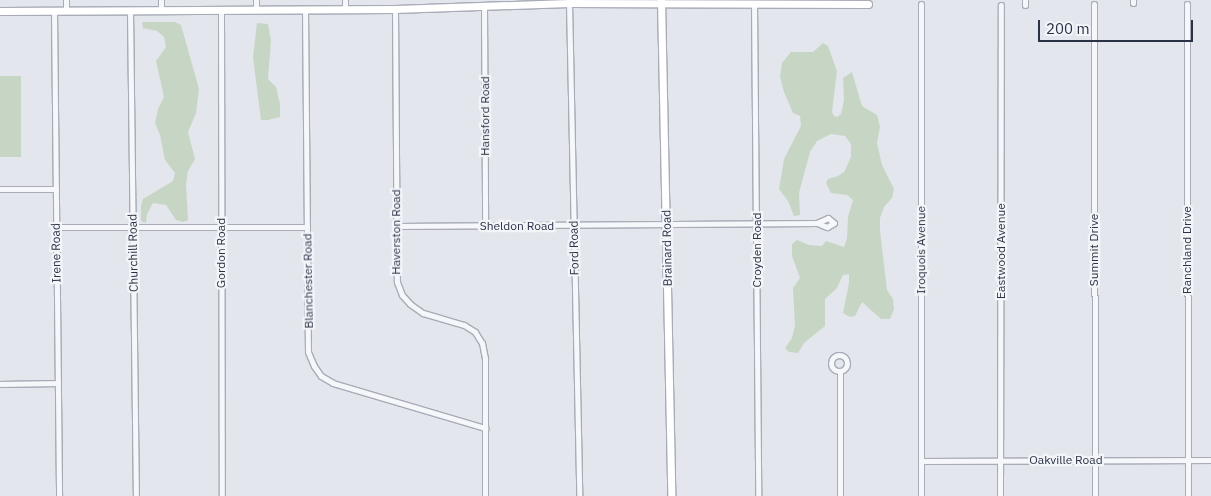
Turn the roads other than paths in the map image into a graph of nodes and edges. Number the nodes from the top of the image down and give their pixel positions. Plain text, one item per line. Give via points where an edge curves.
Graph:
1 (66, 0) edge
2 (161, 0) edge
3 (256, 0) edge
4 (345, 0) edge
5 (569, 2) edge
6 (661, 2) edge
7 (919, 3) edge
8 (754, 4) junction
9 (868, 4) dead end
10 (1094, 4) dead end
11 (1187, 4) dead end
12 (1001, 5) dead end
13 (484, 6) junction
14 (345, 8) junction
15 (305, 9) junction
16 (395, 9) junction
17 (66, 10) junction
18 (256, 10) junction
19 (0, 11) edge
20 (54, 11) junction
21 (130, 11) junction
22 (161, 11) junction
23 (221, 11) junction
24 (0, 189) edge
25 (56, 189) junction
26 (757, 224) junction
27 (816, 224) dead end
28 (396, 226) junction
29 (485, 226) junction
30 (574, 226) junction
31 (666, 226) junction
32 (56, 227) junction
33 (132, 227) junction
34 (221, 227) junction
35 (307, 227) junction
36 (840, 371) dead end
37 (58, 382) junction
38 (0, 384) edge
39 (485, 428) junction
40 (1095, 460) junction
41 (1188, 460) junction
42 (1211, 460) edge
43 (921, 461) junction
44 (1000, 461) junction
45 (59, 496) edge
46 (136, 496) edge
47 (222, 496) edge
48 (485, 496) edge
49 (579, 496) edge
50 (672, 496) edge
51 (758, 496) edge
52 (840, 496) edge
53 (921, 496) edge
54 (1000, 496) edge
55 (1095, 496) edge
56 (1188, 496) edge

1 - 17 street
2 - 22 street
3 - 18 street
4 - 14 street
5 - 6 street
5 - 13 street
5 - 30 street, Ford Road
6 - 8 street
6 - 31 street, Brainard Road
7 - 43 street, Iroquois Avenue
8 - 9 street
8 - 26 street, Croyden Road
10 - 40 street, Summit Drive
11 - 41 street, Ranchland Drive
12 - 44 street, Eastwood Avenue
13 - 16 street
13 - 29 street, Hansford Road
14 - 15 street
14 - 16 street
15 - 18 street
15 - 35 street, Blanchester Road
16 - 28 street, Haverston Road
17 - 20 street
17 - 21 street
18 - 23 street
19 - 20 street
20 - 25 street, Irene Road
21 - 22 street
21 - 33 street, Churchill Road
22 - 23 street
23 - 34 street, Gordon Road
24 - 25 street
25 - 32 street, Irene Road
26 - 27 street, Sheldon Road
26 - 31 street, Sheldon Road
26 - 51 street, Croyden Road
28 - 29 street, Sheldon Road
28 - 39 street, Haverston Road via 397,282 402,295 423,313 464,325 475,332 482,343
29 - 30 street, Sheldon Road
30 - 31 street, Sheldon Road
30 - 49 street, Ford Road
31 - 50 street, Brainard Road
32 - 33 street
32 - 37 street, Irene Road
33 - 34 street
33 - 46 street, Churchill Road
34 - 35 street
34 - 47 street, Gordon Road
35 - 39 street, Blanchester Road via 308,352 321,376 334,383
36 - 52 street
37 - 38 street
37 - 45 street, Irene Road
39 - 48 street, Haverston Road
40 - 41 street, Oakville Road
40 - 44 street, Oakville Road
40 - 55 street, Summit Drive
41 - 42 street, Oakville Road
41 - 56 street, Ranchland Drive
43 - 44 street, Oakville Road
43 - 53 street, Iroquois Avenue
44 - 54 street, Eastwood Avenue

